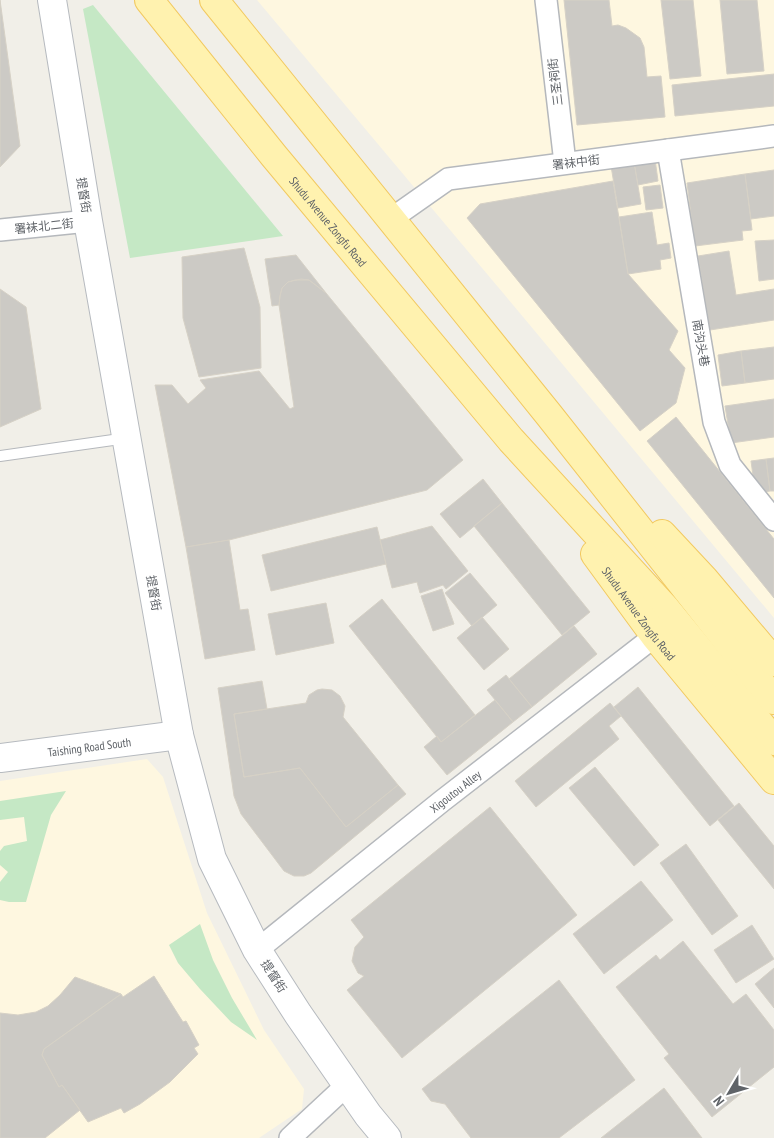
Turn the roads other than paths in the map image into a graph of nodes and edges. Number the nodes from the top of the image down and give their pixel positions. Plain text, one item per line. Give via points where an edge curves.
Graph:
1 (52, 0) edge
2 (149, 0) edge
3 (214, 0) edge
4 (546, 0) edge
5 (774, 136) edge
6 (668, 150) junction
7 (565, 163) junction
8 (391, 219) junction
9 (88, 221) junction
10 (0, 230) edge
11 (549, 415) junction
12 (128, 438) junction
13 (511, 440) junction
14 (0, 456) edge
15 (774, 520) edge
16 (655, 636) junction
17 (774, 662) edge
18 (774, 700) edge
19 (179, 735) junction
20 (774, 741) edge
21 (0, 758) edge
22 (774, 780) edge
23 (257, 950) junction
24 (348, 1084) junction
25 (290, 1138) edge
26 (387, 1138) edge

1 - 9 main road, 提督街
2 - 13 main road, Shudu Avenue Zongfu Road via 274,156
3 - 8 main road
4 - 7 street, 三圣祠街
5 - 6 street, 署袜中街
6 - 7 street, 署袜中街
6 - 15 street, 南沟头巷 via 714,422 730,465
7 - 8 street, 署袜中街 via 448,179
8 - 11 main road
9 - 10 street, 署袜北二街
9 - 12 main road, 提督街
11 - 17 main road via 704,579
11 - 18 main road
12 - 14 lane
12 - 19 main road, 提督街
13 - 16 main road, Shudu Avenue Zongfu Road
13 - 20 main road, Shudu Avenue Zongfu Road via 666,609
16 - 22 main road, Shudu Avenue Zongfu Road
16 - 23 street, Xigoutou Alley
19 - 21 main road, Taishing Road South
19 - 23 main road, 提督街 via 212,859
23 - 24 main road, 提督街
24 - 25 street
24 - 26 main road, 提督街

